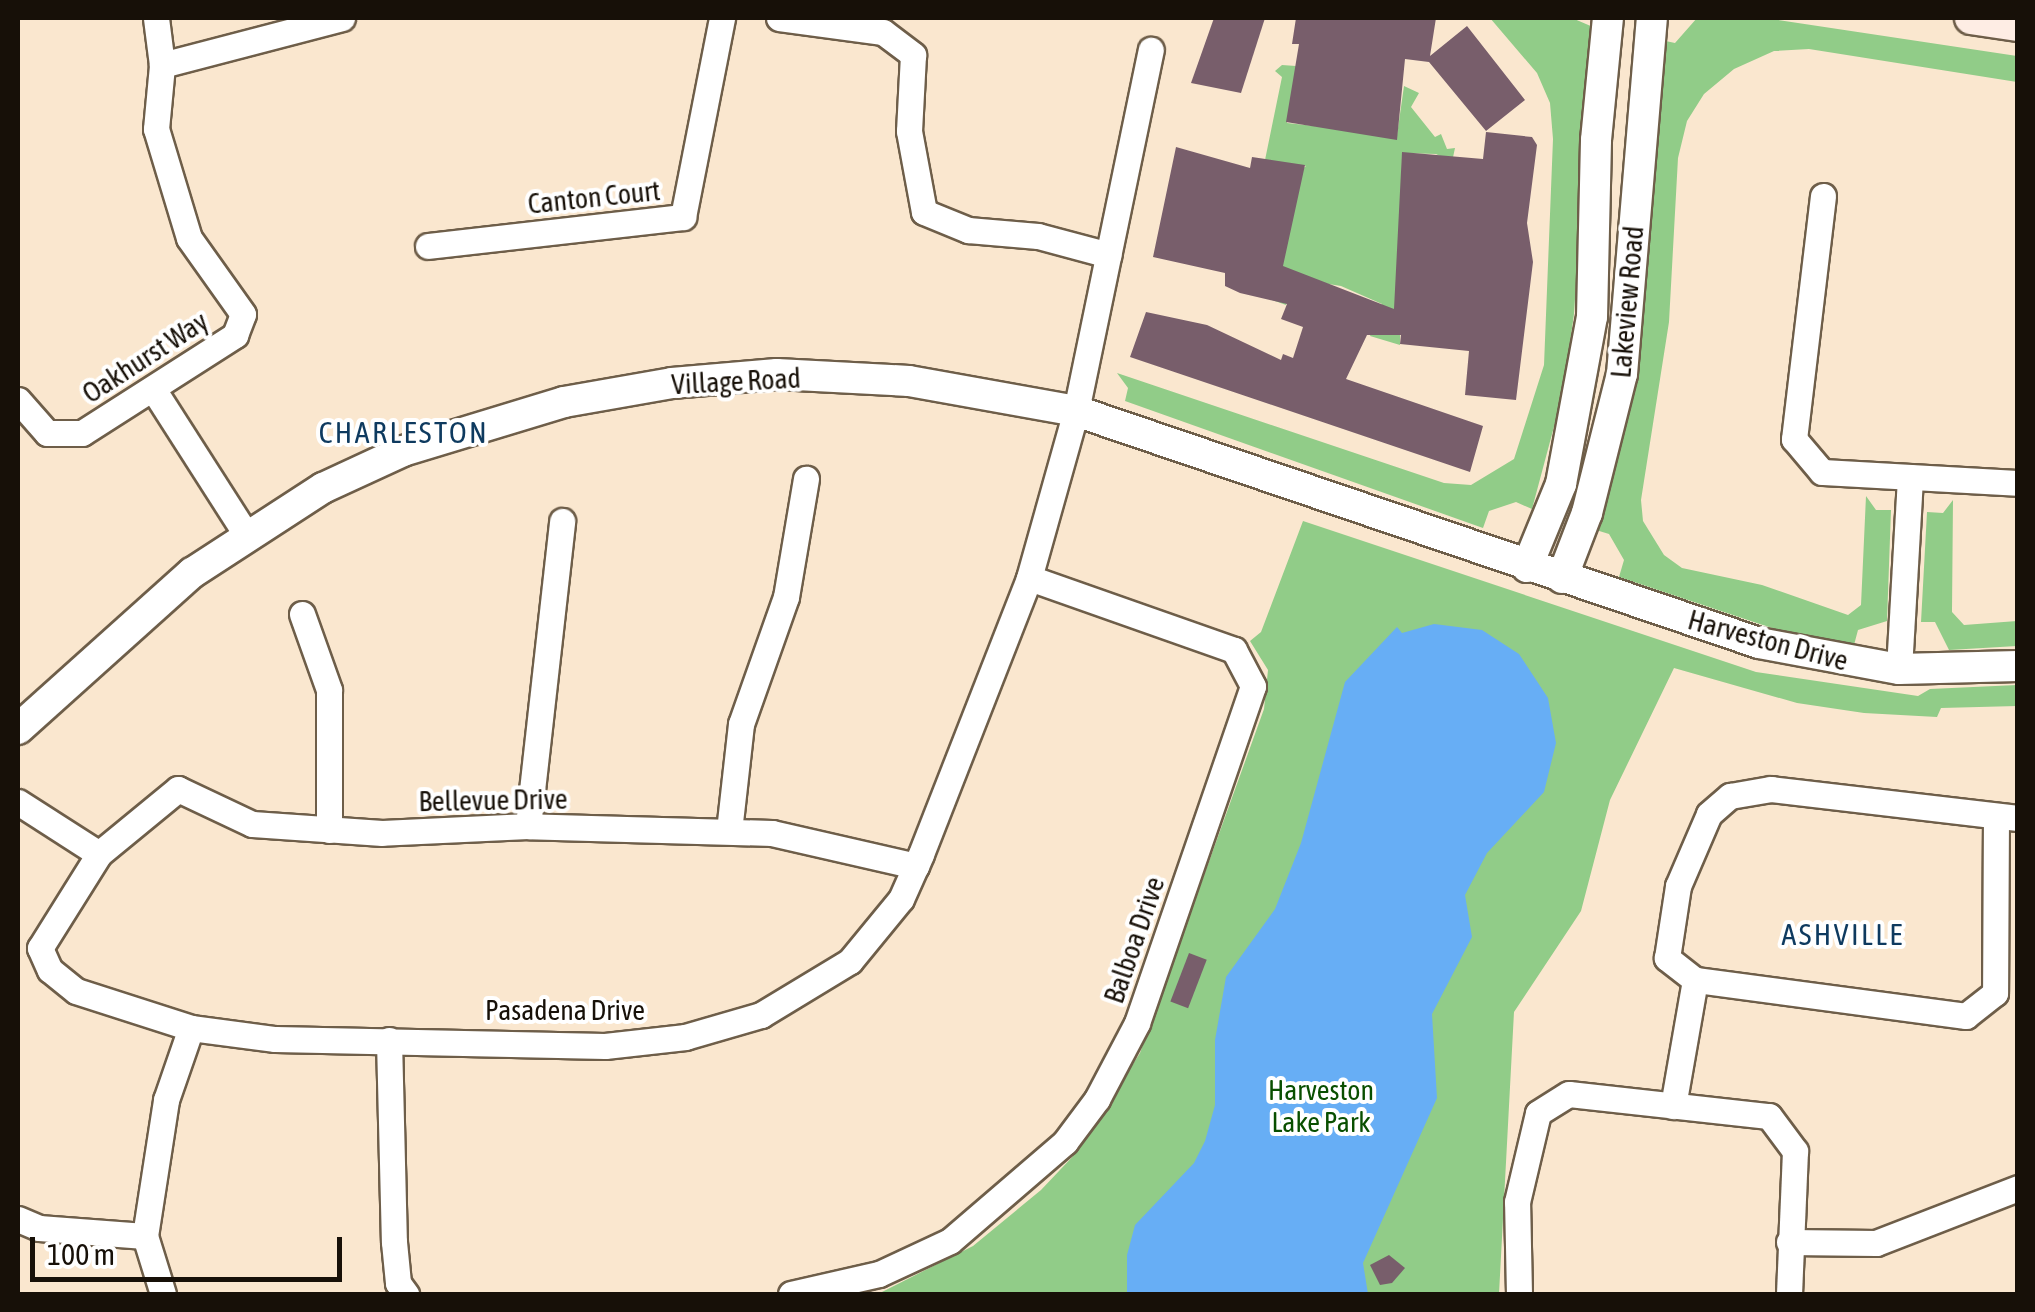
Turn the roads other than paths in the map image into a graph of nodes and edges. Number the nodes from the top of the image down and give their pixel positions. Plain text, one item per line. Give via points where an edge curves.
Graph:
1 (156, 18) edge
2 (342, 18) edge
3 (722, 18) edge
4 (779, 18) edge
5 (1608, 18) edge
6 (1652, 18) edge
7 (1971, 18) edge
8 (2018, 24) edge
9 (1152, 50) dead end
10 (162, 65) junction
11 (1823, 196) dead end
12 (428, 246) dead end
13 (1109, 254) junction
14 (155, 392) junction
15 (18, 400) edge
16 (1076, 411) junction
17 (1910, 477) junction
18 (806, 479) dead end
19 (2018, 483) edge
20 (562, 522) dead end
21 (247, 536) junction
22 (1527, 567) junction
23 (1029, 578) junction
24 (1562, 578) junction
25 (302, 614) dead end
26 (2018, 666) edge
27 (1899, 669) junction
28 (18, 730) edge
29 (18, 802) edge
30 (2007, 817) edge
31 (528, 826) junction
32 (329, 830) junction
33 (729, 831) junction
34 (100, 854) junction
35 (916, 866) junction
36 (1695, 980) junction
37 (190, 1028) junction
38 (390, 1040) junction
39 (1673, 1106) junction
40 (2018, 1188) edge
41 (18, 1219) edge
42 (145, 1236) junction
43 (1790, 1242) junction
44 (163, 1294) edge
45 (406, 1294) edge
46 (790, 1294) edge
47 (1519, 1294) edge
48 (1789, 1294) edge

1 - 10 street, Oakhurst Way
2 - 10 street
3 - 12 street, Canton Court via 683,217
4 - 13 street via 883,32 914,55 909,130 924,212 968,230 1038,236
5 - 22 street, Lakeview Road via 1596,140 1592,317 1582,385 1561,484
6 - 24 street, Lakeview Road via 1622,374 1587,513
7 - 8 main road
9 - 13 street, Pasadena Drive
10 - 14 street, Oakhurst Way via 156,129 189,238 243,314 236,335
11 - 17 street via 1794,440 1822,472
13 - 16 street, Pasadena Drive
14 - 15 street, Oakhurst Way via 82,432 47,433
14 - 21 street
16 - 21 street, Village Road via 909,381 777,374 672,383 564,402 403,451 324,488
16 - 22 street, Village Road
16 - 23 street, Pasadena Drive
17 - 19 street
17 - 27 street
18 - 33 street via 786,598 741,724
20 - 31 street
21 - 28 street, Village Road via 94,654
22 - 24 street, Harveston Drive
23 - 35 street, Pasadena Drive
23 - 46 street, Balboa Drive via 1234,650 1253,686 1137,1023 1065,1142 950,1241 880,1274
24 - 27 street, Harveston Drive via 1759,643
25 - 32 street via 329,690
26 - 27 street, Harveston Drive
29 - 34 street
30 - 36 street via 1995,993 1966,1016
30 - 36 street via 1771,789 1730,796 1709,814 1678,886 1666,958
31 - 32 street, Bellevue Drive
31 - 33 street, Bellevue Drive
32 - 34 street, Bellevue Drive via 252,824 178,788
33 - 35 street, Bellevue Drive via 841,844
34 - 37 street, Pasadena Drive via 40,948 50,970 76,991
35 - 38 street, Pasadena Drive via 902,899 850,961 761,1015 685,1037 604,1046
36 - 39 street
37 - 38 street, Pasadena Drive via 275,1039
37 - 42 street via 166,1100
38 - 45 street via 394,1242 398,1284
39 - 43 street via 1769,1116 1796,1151
39 - 47 street via 1569,1094 1538,1113 1517,1202
40 - 43 street via 1876,1243
41 - 42 street via 39,1228
42 - 44 street
43 - 48 street

